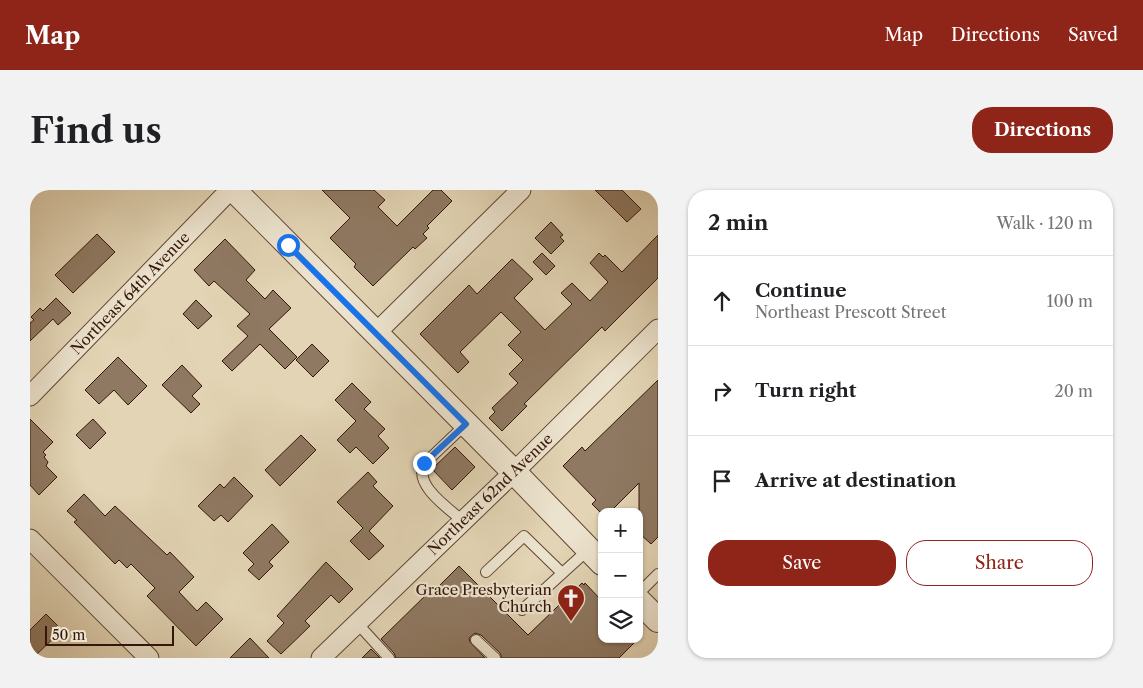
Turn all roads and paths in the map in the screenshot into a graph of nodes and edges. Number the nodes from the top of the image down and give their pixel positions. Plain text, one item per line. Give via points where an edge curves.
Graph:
1 (232, 190) edge
2 (521, 190) edge
3 (658, 328) edge
4 (376, 333) junction
5 (30, 396) edge
6 (466, 424) junction
7 (514, 472) junction
8 (463, 521) junction
9 (30, 539) edge
10 (595, 556) edge
11 (486, 572) dead end
12 (562, 574) junction
13 (658, 574) edge
14 (643, 589) edge
15 (643, 605) edge
16 (522, 610) dead end
17 (658, 620) edge
18 (357, 623) junction
19 (476, 640) dead end
20 (149, 658) edge
21 (321, 658) edge
22 (389, 658) edge
23 (494, 658) edge

1 - 4 street
1 - 5 street, Northeast 64th Avenue
2 - 4 street
3 - 7 street, Northeast 62nd Avenue
4 - 6 street
6 - 7 street
6 - 8 lane via 421,469 422,478 431,493
7 - 8 street, Northeast 62nd Avenue
7 - 10 street
8 - 18 street, Northeast 62nd Avenue
9 - 20 street
10 - 12 lane
11 - 12 lane via 524,536
12 - 16 lane
13 - 14 lane
15 - 17 street
18 - 21 street, Northeast 62nd Avenue
18 - 22 lane
19 - 23 lane

